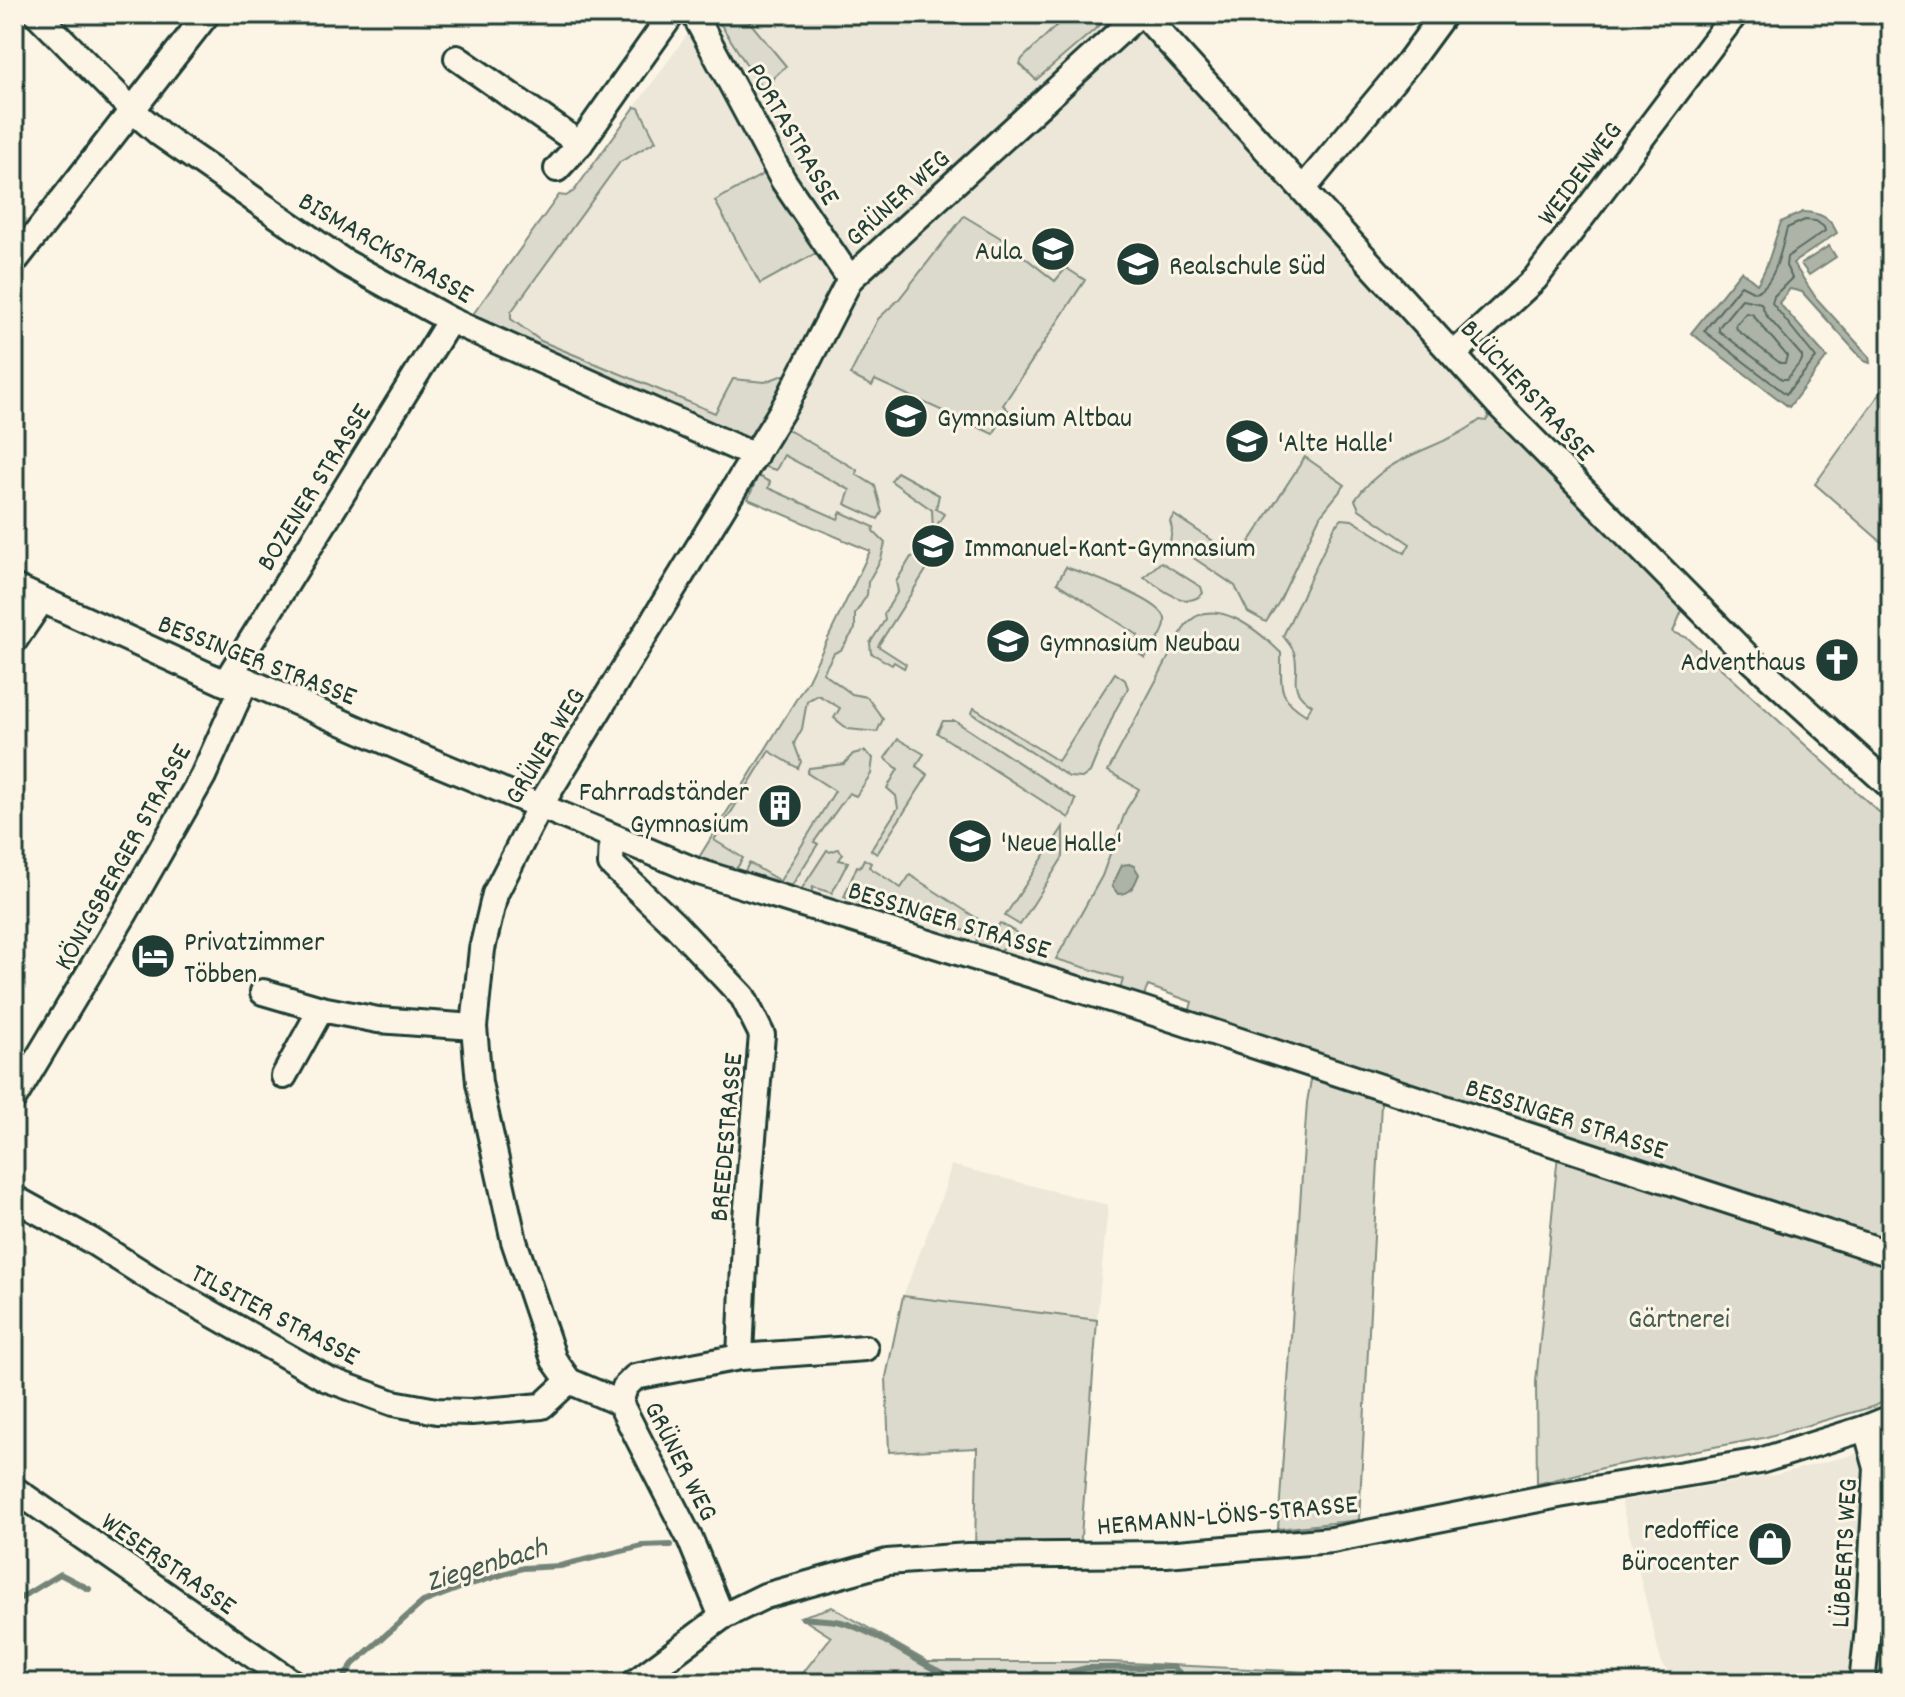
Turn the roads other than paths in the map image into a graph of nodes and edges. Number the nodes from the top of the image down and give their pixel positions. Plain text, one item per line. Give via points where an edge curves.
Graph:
1 (37, 14) edge
2 (207, 14) edge
3 (672, 14) edge
4 (694, 14) edge
5 (1141, 14) edge
6 (1444, 14) edge
7 (1735, 14) edge
8 (457, 58) dead end
9 (131, 109) junction
10 (580, 144) junction
11 (557, 169) dead end
12 (1304, 188) junction
13 (14, 262) edge
14 (850, 279) junction
15 (450, 320) junction
16 (1454, 354) junction
17 (755, 456) junction
18 (14, 587) edge
19 (42, 600) junction
20 (14, 641) edge
21 (236, 681) junction
22 (1891, 787) edge
23 (540, 806) junction
24 (612, 837) junction
25 (263, 992) dead end
26 (321, 1009) junction
27 (474, 1027) junction
28 (284, 1076) dead end
29 (14, 1098) edge
30 (14, 1198) edge
31 (1891, 1254) edge
32 (865, 1348) dead end
33 (740, 1357) junction
34 (569, 1381) junction
35 (620, 1403) junction
36 (1891, 1418) edge
37 (1866, 1428) junction
38 (14, 1489) edge
39 (722, 1617) junction
40 (293, 1683) edge
41 (634, 1683) edge
42 (1862, 1683) edge

1 - 9 street, BISMARCKSTRASSE
2 - 9 street
3 - 10 street
4 - 14 street, PORTASTRASSE via 783,180
5 - 12 street, BLÜCHERSTRASSE
5 - 14 street, GRÜNER WEG
6 - 12 street
7 - 16 street, WEIDENWEG via 1535,279
8 - 10 street
9 - 13 street
9 - 15 street, BISMARCKSTRASSE via 343,261
10 - 11 street
12 - 16 street, BLÜCHERSTRASSE
14 - 17 street, GRÜNER WEG
15 - 17 street, BISMARCKSTRASSE
15 - 21 street, BOZENER STRASSE
16 - 22 street, BLÜCHERSTRASSE via 1746,655
17 - 23 street, GRÜNER WEG
18 - 19 street, BESSINGER STRASSE
19 - 20 street
19 - 21 street, BESSINGER STRASSE
21 - 23 street, BESSINGER STRASSE
21 - 29 street, KÖNIGSBERGER STRASSE via 203,776
23 - 24 street, BESSINGER STRASSE
23 - 27 street, GRÜNER WEG via 495,894 482,949
24 - 31 street, BESSINGER STRASSE via 699,872 1125,1004
24 - 33 street, BREEDESTRASSE via 611,864 743,997 762,1035
25 - 26 street
26 - 27 street via 378,1020
26 - 28 street
27 - 34 street, GRÜNER WEG via 479,1083 514,1241 554,1360
30 - 34 street, TILSITER STRASSE via 327,1379 393,1403 471,1412 542,1406
32 - 33 street
33 - 35 street via 635,1377
34 - 35 street, GRÜNER WEG
35 - 39 street, GRÜNER WEG via 690,1539
36 - 37 street, HERMANN-LÖNS-STRASSE
37 - 39 street, HERMANN-LÖNS-STRASSE via 1760,1461 1332,1540 1166,1554 887,1562 765,1596
37 - 42 street, LÜBBERTS WEG via 1877,1468
38 - 40 street, WESERSTRASSE
39 - 41 street, HERMANN-LÖNS-STRASSE

